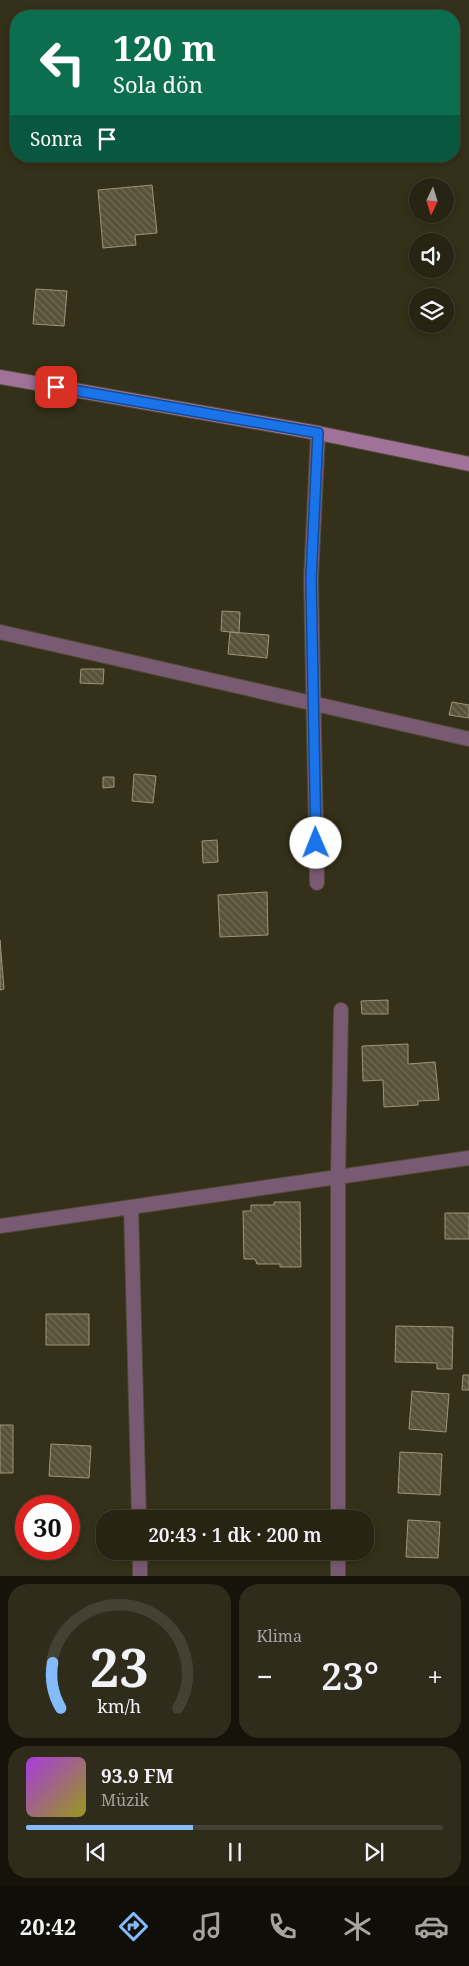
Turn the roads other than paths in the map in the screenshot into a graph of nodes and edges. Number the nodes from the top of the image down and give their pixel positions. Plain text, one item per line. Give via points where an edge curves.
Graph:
1 (0, 377) edge
2 (318, 433) junction
3 (469, 464) edge
4 (0, 632) edge
5 (312, 704) junction
6 (469, 739) edge
7 (317, 883) dead end
8 (341, 1010) dead end
9 (469, 1158) edge
10 (338, 1177) junction
11 (131, 1207) junction
12 (0, 1226) edge
13 (139, 1510) edge
14 (338, 1510) edge
15 (140, 1560) edge
16 (338, 1560) edge
17 (140, 1576) edge
18 (338, 1576) edge

1 - 2 main road
2 - 3 main road
2 - 5 street via 311,579
4 - 5 street
5 - 6 street
5 - 7 street
8 - 10 street
9 - 10 street
10 - 11 street
10 - 14 street
11 - 12 street
11 - 13 street
15 - 17 street
16 - 18 street

